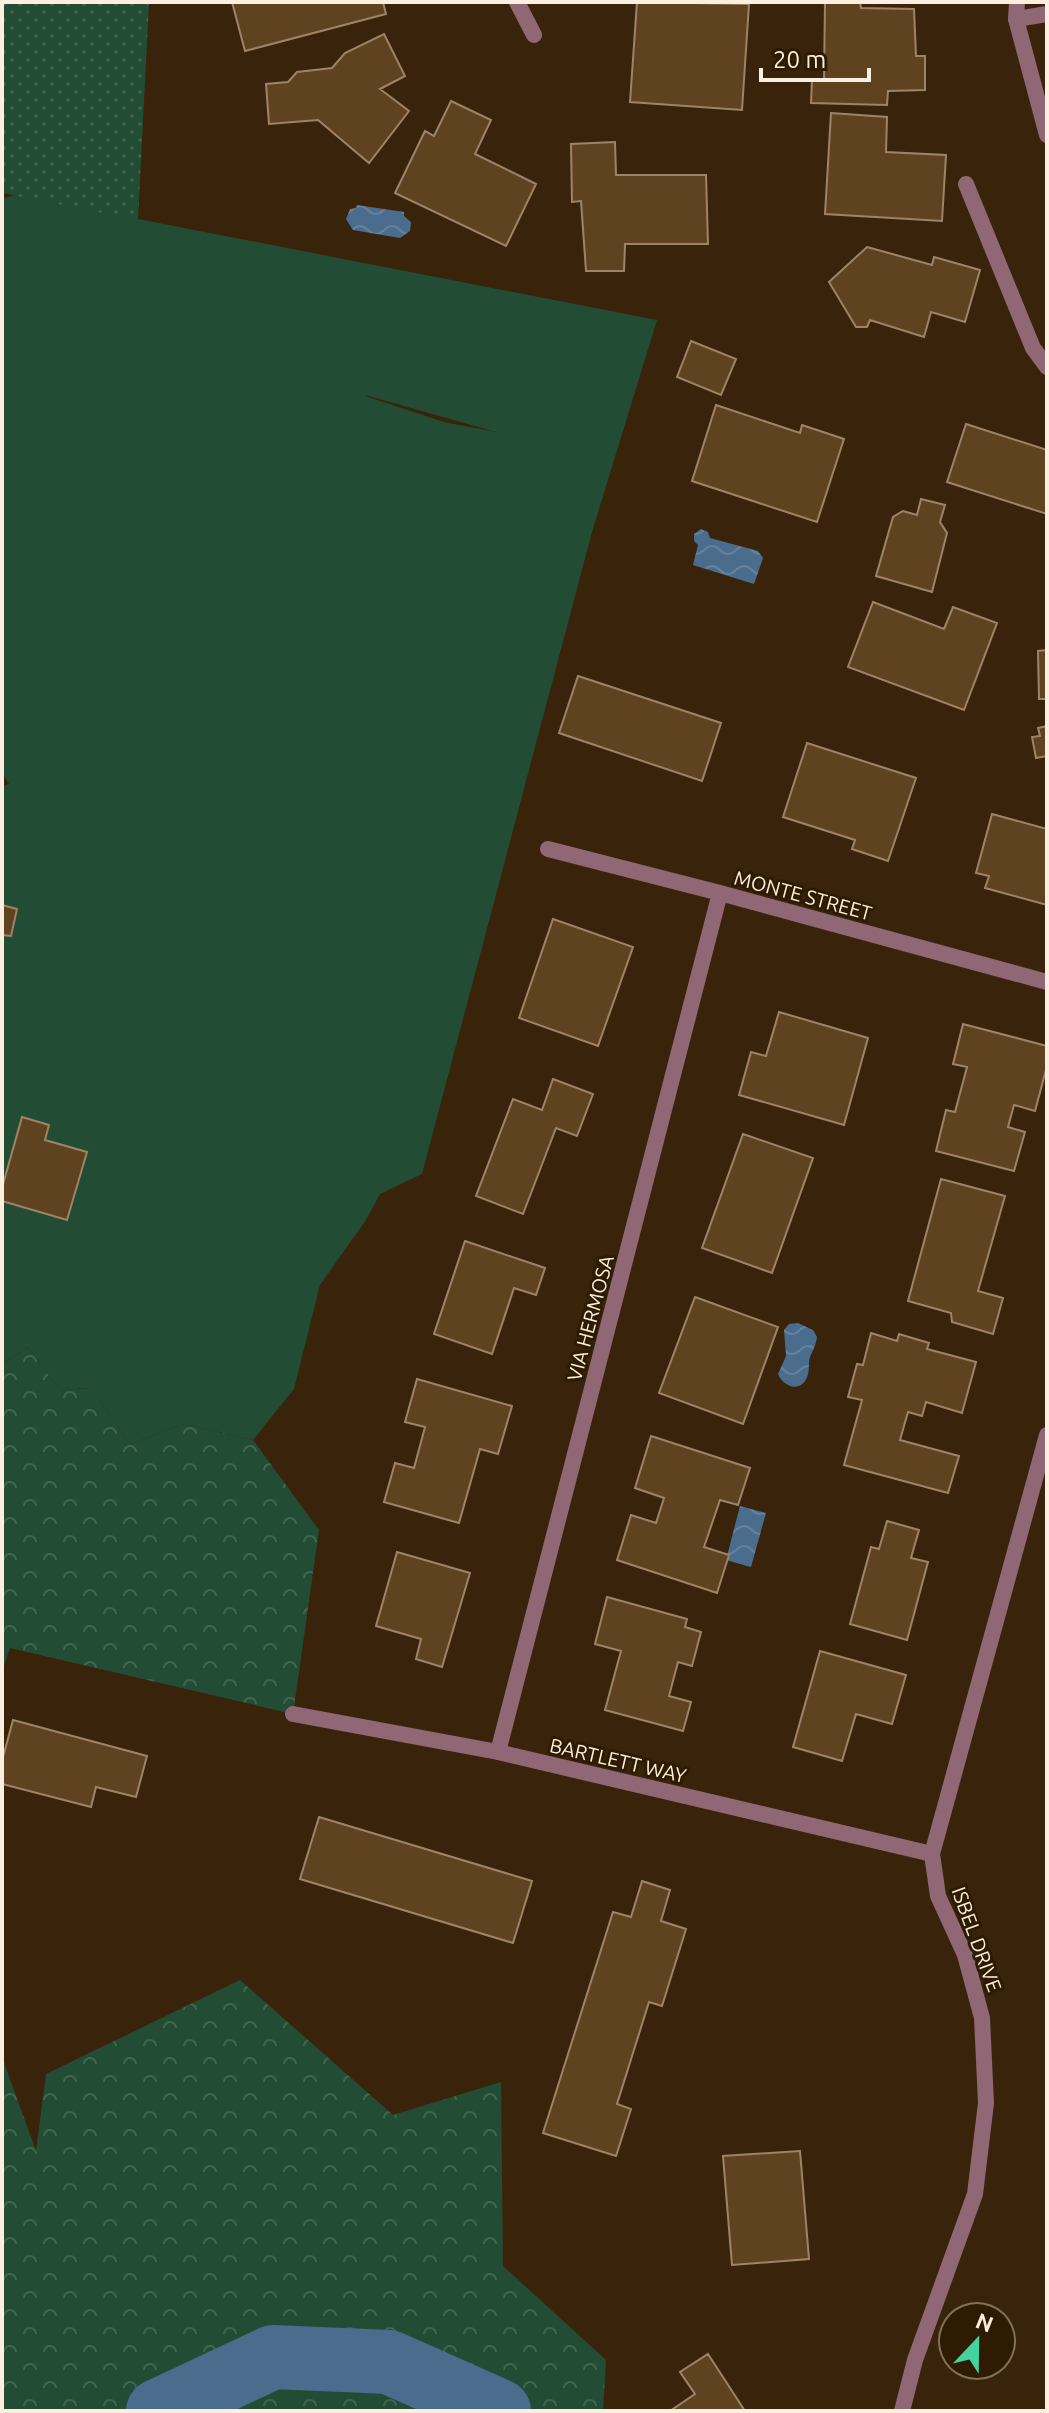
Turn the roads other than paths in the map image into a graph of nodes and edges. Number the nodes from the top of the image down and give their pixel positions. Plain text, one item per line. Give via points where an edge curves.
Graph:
1 (517, 2) edge
2 (1017, 10) edge
3 (1047, 14) edge
4 (534, 35) dead end
5 (1047, 135) edge
6 (966, 184) dead end
7 (1047, 367) edge
8 (548, 849) dead end
9 (720, 893) junction
10 (1047, 982) edge
11 (1047, 1435) edge
12 (293, 1714) dead end
13 (498, 1752) junction
14 (932, 1854) junction
15 (902, 2411) edge

1 - 4 street
2 - 3 street
2 - 5 street
6 - 7 street via 1033,348
8 - 9 street, MONTE STREET
9 - 10 street, MONTE STREET
9 - 13 street, VIA HERMOSA
11 - 14 street, ISBEL DRIVE
12 - 13 street, BARTLETT WAY
13 - 14 street, BARTLETT WAY
14 - 15 street, ISBEL DRIVE via 938,1896 965,1955 982,2018 986,2103 975,2194

